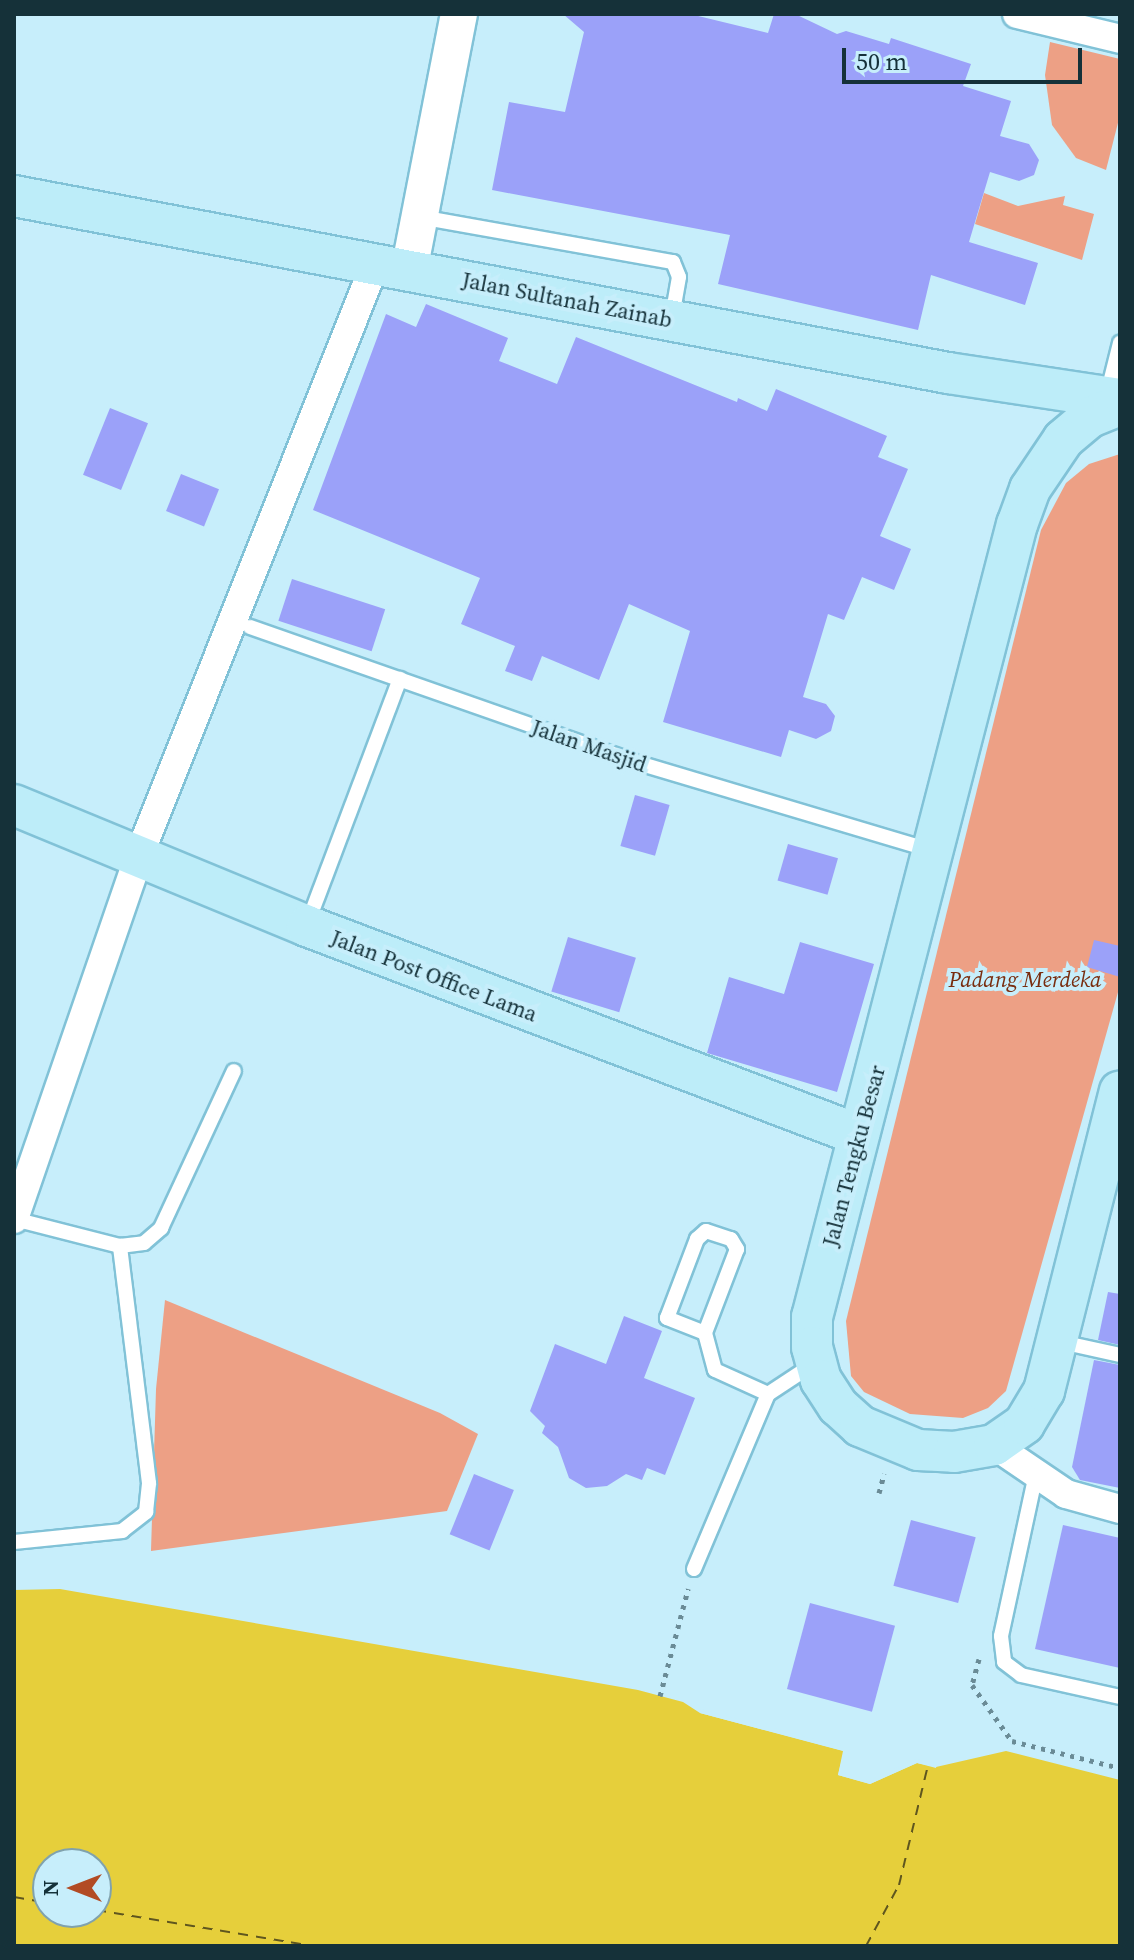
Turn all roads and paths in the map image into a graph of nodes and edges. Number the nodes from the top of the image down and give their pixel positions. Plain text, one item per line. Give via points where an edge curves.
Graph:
1 (459, 14) edge
2 (1017, 14) edge
3 (1120, 39) edge
4 (14, 196) edge
5 (420, 217) junction
6 (392, 267) junction
7 (671, 320) junction
8 (1120, 343) edge
9 (1116, 400) edge
10 (250, 627) dead end
11 (400, 679) junction
12 (14, 805) edge
13 (933, 851) junction
14 (138, 858) junction
15 (307, 926) junction
16 (234, 1071) dead end
17 (1120, 1091) edge
18 (859, 1135) junction
19 (1106, 1203) edge
20 (16, 1219) edge
21 (120, 1246) junction
22 (705, 1333) junction
23 (1056, 1341) junction
24 (1120, 1355) edge
25 (816, 1363) junction
26 (768, 1394) junction
27 (994, 1445) junction
28 (1036, 1474) junction
29 (1120, 1509) edge
30 (14, 1542) edge
31 (694, 1569) dead end
32 (687, 1592) dead end
33 (1001, 1636) junction
34 (660, 1696) dead end
35 (1120, 1697) edge
36 (1120, 1768) edge

1 - 5 street
2 - 3 street
4 - 6 main road, Jalan Sultanah Zainab
5 - 6 street
5 - 7 lane via 673,262 679,277
6 - 7 main road, Jalan Sultanah Zainab
6 - 14 street
7 - 9 main road, Jalan Sultanah Zainab
8 - 9 lane
9 - 13 main road, Jalan Tengku Besar via 1063,440 1030,489
10 - 11 lane, Jalan Masjid
11 - 13 lane, Jalan Masjid via 645,765
11 - 15 lane
12 - 14 main road, Jalan Post Office Lama
13 - 18 main road, Jalan Tengku Besar
14 - 15 main road, Jalan Post Office Lama
14 - 20 street
15 - 18 main road, Jalan Post Office Lama
16 - 21 lane via 161,1228 144,1243
17 - 19 main road, Jalan Tengku Besar
18 - 25 main road, Jalan Tengku Besar via 812,1317
19 - 23 main road, Jalan Tengku Besar
20 - 21 lane
21 - 30 lane via 149,1483 146,1512 122,1531
22 - 22 lane via 737,1249 731,1239 706,1231 697,1239 667,1318
22 - 26 lane via 715,1370
23 - 24 lane
23 - 27 main road, Jalan Tengku Besar via 1044,1391 1024,1424
25 - 26 lane
25 - 27 main road, Jalan Tengku Besar via 838,1406 892,1442 954,1452
26 - 31 lane
27 - 28 street
28 - 29 street via 1077,1500
28 - 33 lane
32 - 34 path
33 - 35 lane via 1000,1650 1011,1670
33 - 36 path via 982,1650 972,1685 1012,1741

